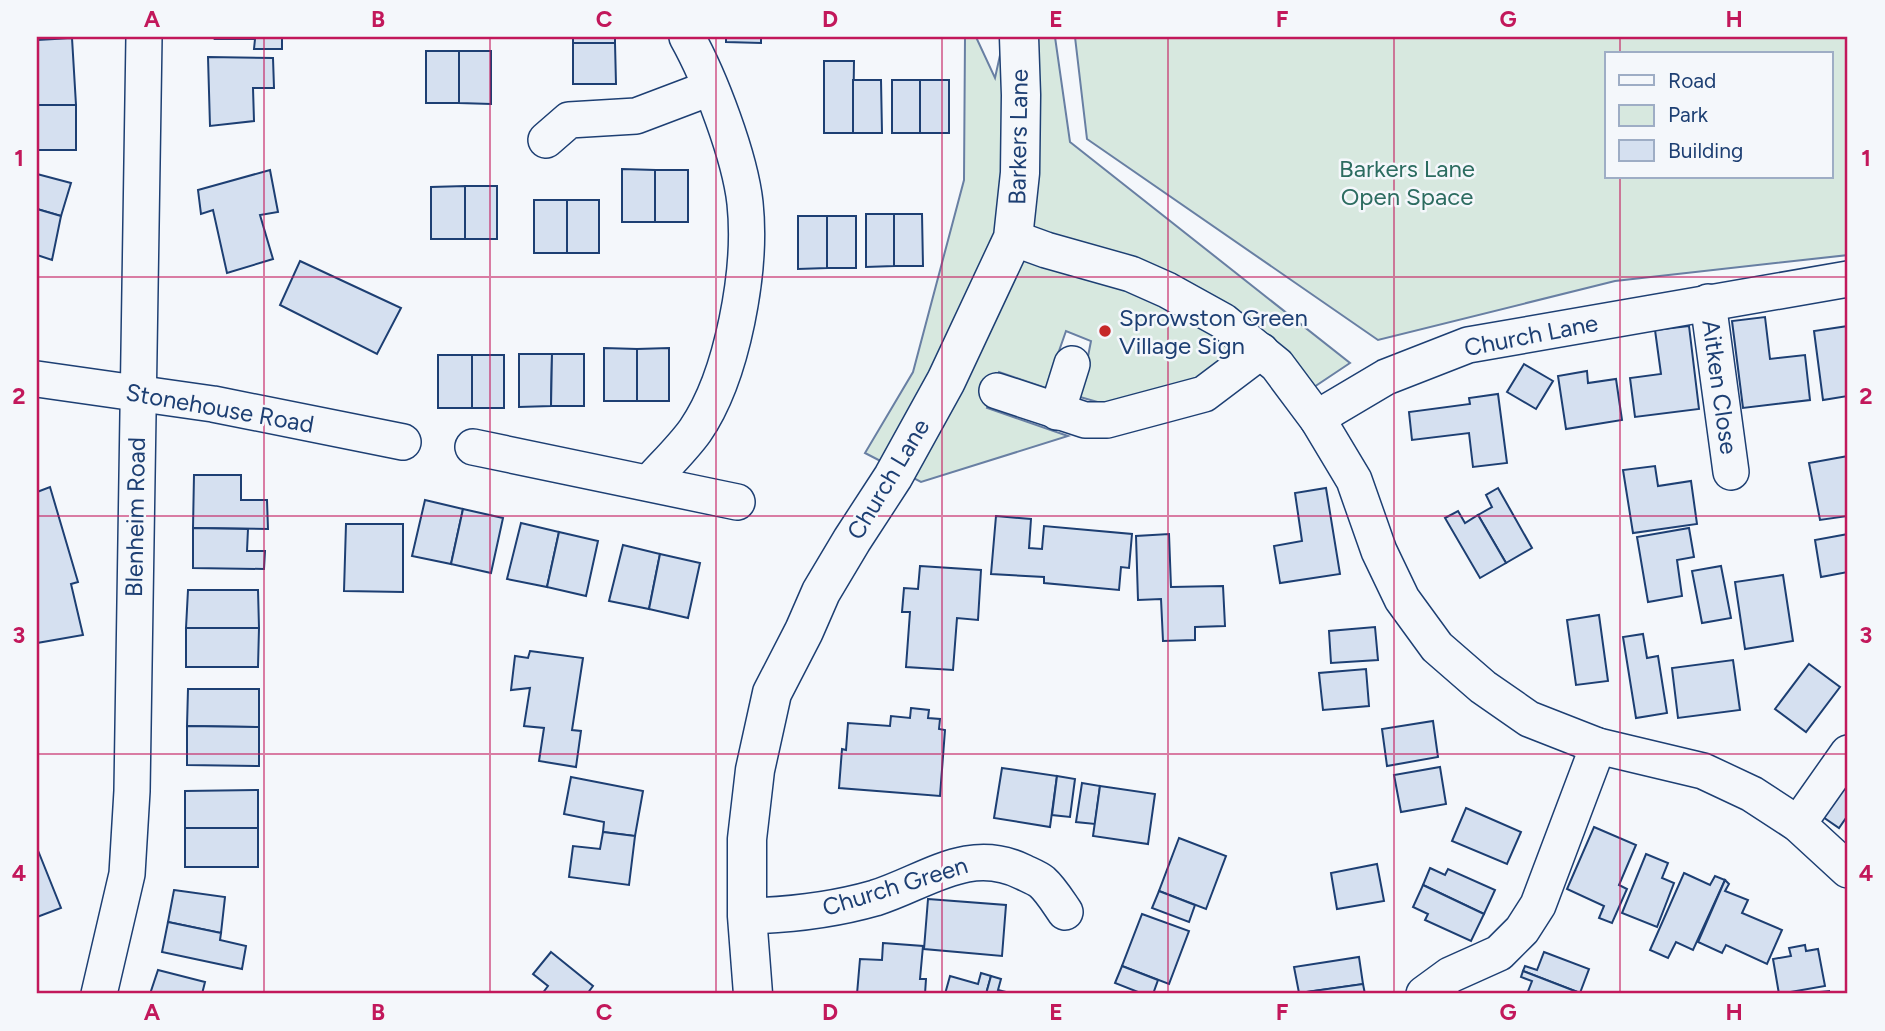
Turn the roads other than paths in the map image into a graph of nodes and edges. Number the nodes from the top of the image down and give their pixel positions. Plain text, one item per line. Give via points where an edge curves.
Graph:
1 (144, 37) edge
2 (687, 37) edge
3 (1018, 37) edge
4 (710, 88) junction
5 (546, 140) dead end
6 (1013, 238) junction
7 (1848, 279) edge
8 (1708, 302) junction
9 (1261, 351) junction
10 (1072, 364) dead end
11 (37, 379) edge
12 (997, 391) dead end
13 (137, 392) junction
14 (1057, 412) junction
15 (1318, 420) junction
16 (403, 442) dead end
17 (473, 447) dead end
18 (1731, 472) dead end
19 (649, 483) junction
20 (737, 502) dead end
21 (1598, 746) junction
22 (1848, 753) edge
23 (1798, 824) junction
24 (1848, 870) edge
25 (1065, 912) dead end
26 (747, 916) junction
27 (99, 994) edge
28 (753, 994) edge
29 (1424, 994) edge

1 - 13 street, Blenheim Road
2 - 4 street
3 - 6 street, Barkers Lane via 1020,173
4 - 5 street via 636,116 569,120
4 - 19 street via 733,151 745,203 746,258 738,318 726,370 696,430
6 - 9 street via 1131,274 1167,290 1223,321
6 - 26 street, Church Lane via 946,381 821,592 772,693 755,770 747,839
7 - 8 street, Church Lane
8 - 15 street, Church Lane via 1468,345 1386,377
8 - 18 street, Aitken Close
9 - 14 street via 1204,394 1107,420
9 - 15 street
10 - 14 street
11 - 13 street, Stonehouse Road
12 - 14 street
13 - 16 street, Stonehouse Road
13 - 27 street, Blenheim Road via 127,874
15 - 21 street via 1354,480 1378,551 1402,599 1437,647 1530,719
17 - 19 street
19 - 20 street
21 - 23 street via 1703,771 1752,794
21 - 29 street via 1538,905 1522,930 1499,953 1450,975
22 - 23 street
23 - 24 street
25 - 26 street, Church Green via 1041,881 1012,866 983,861 957,865 837,908
26 - 28 street, Church Lane

